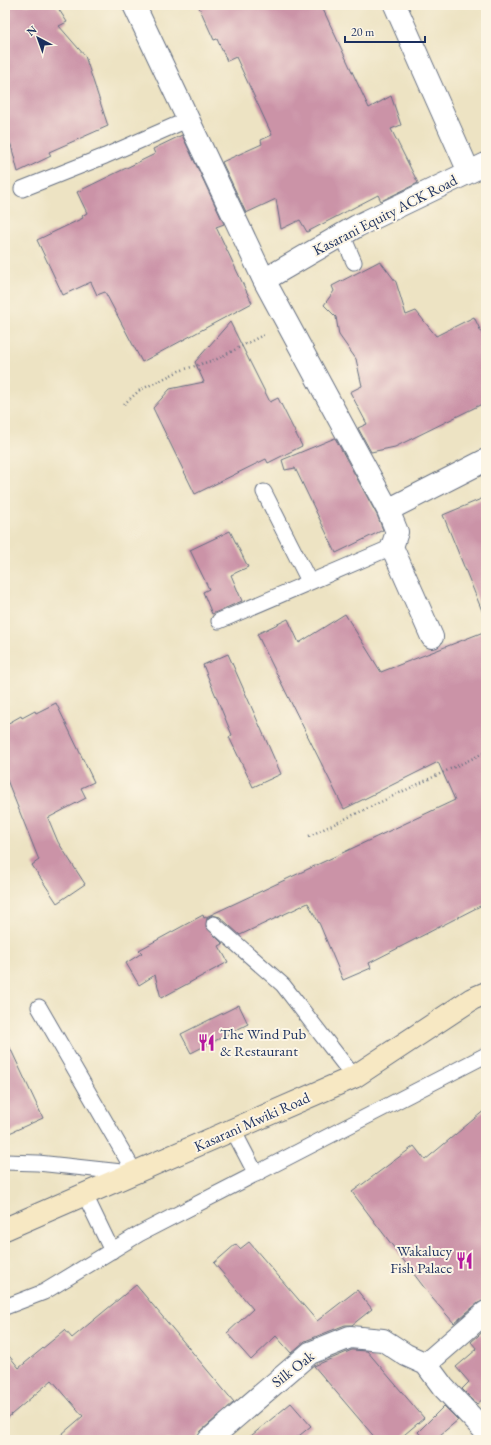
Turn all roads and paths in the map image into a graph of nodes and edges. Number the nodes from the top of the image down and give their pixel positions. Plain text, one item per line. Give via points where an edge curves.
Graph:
1 (134, 5) edge
2 (395, 5) edge
3 (187, 120) junction
4 (477, 168) edge
5 (22, 189) dead end
6 (342, 234) junction
7 (354, 262) dead end
8 (264, 280) junction
9 (287, 323) junction
10 (124, 404) dead end
11 (486, 460) edge
12 (264, 492) dead end
13 (388, 510) junction
14 (392, 547) junction
15 (309, 581) junction
16 (219, 621) dead end
17 (432, 636) dead end
18 (486, 752) edge
19 (309, 836) dead end
20 (214, 924) dead end
21 (486, 992) edge
22 (39, 1007) dead end
23 (486, 1054) edge
24 (354, 1077) junction
25 (233, 1130) junction
26 (5, 1162) edge
27 (136, 1173) junction
28 (256, 1174) junction
29 (84, 1195) junction
30 (5, 1229) edge
31 (112, 1250) junction
32 (5, 1307) edge
33 (486, 1312) edge
34 (426, 1364) junction
35 (481, 1433) edge
36 (209, 1440) edge

1 - 3 street
2 - 4 street
3 - 5 lane
3 - 8 street
4 - 6 street, Kasarani Equity ACK Road
6 - 7 lane
6 - 8 street, Kasarani Equity ACK Road
8 - 9 street
9 - 10 path via 217,359 179,371 140,390
9 - 13 street
11 - 13 street
12 - 15 lane
13 - 14 street via 397,532
14 - 15 lane
14 - 17 street
15 - 16 lane
18 - 19 path
20 - 24 lane via 283,985
21 - 24 main road, Kasarani Mwiki Road
22 - 27 lane
23 - 28 lane
24 - 25 main road, Kasarani Mwiki Road
25 - 27 main road, Kasarani Mwiki Road
25 - 28 lane
26 - 27 lane
27 - 29 main road, Kasarani Mwiki Road
28 - 31 lane
29 - 30 main road, Kasarani Mwiki Road
29 - 31 lane
31 - 32 lane via 44,1292
33 - 34 street
34 - 35 street
34 - 36 street, Silk Oak via 383,1340 350,1337 310,1353

